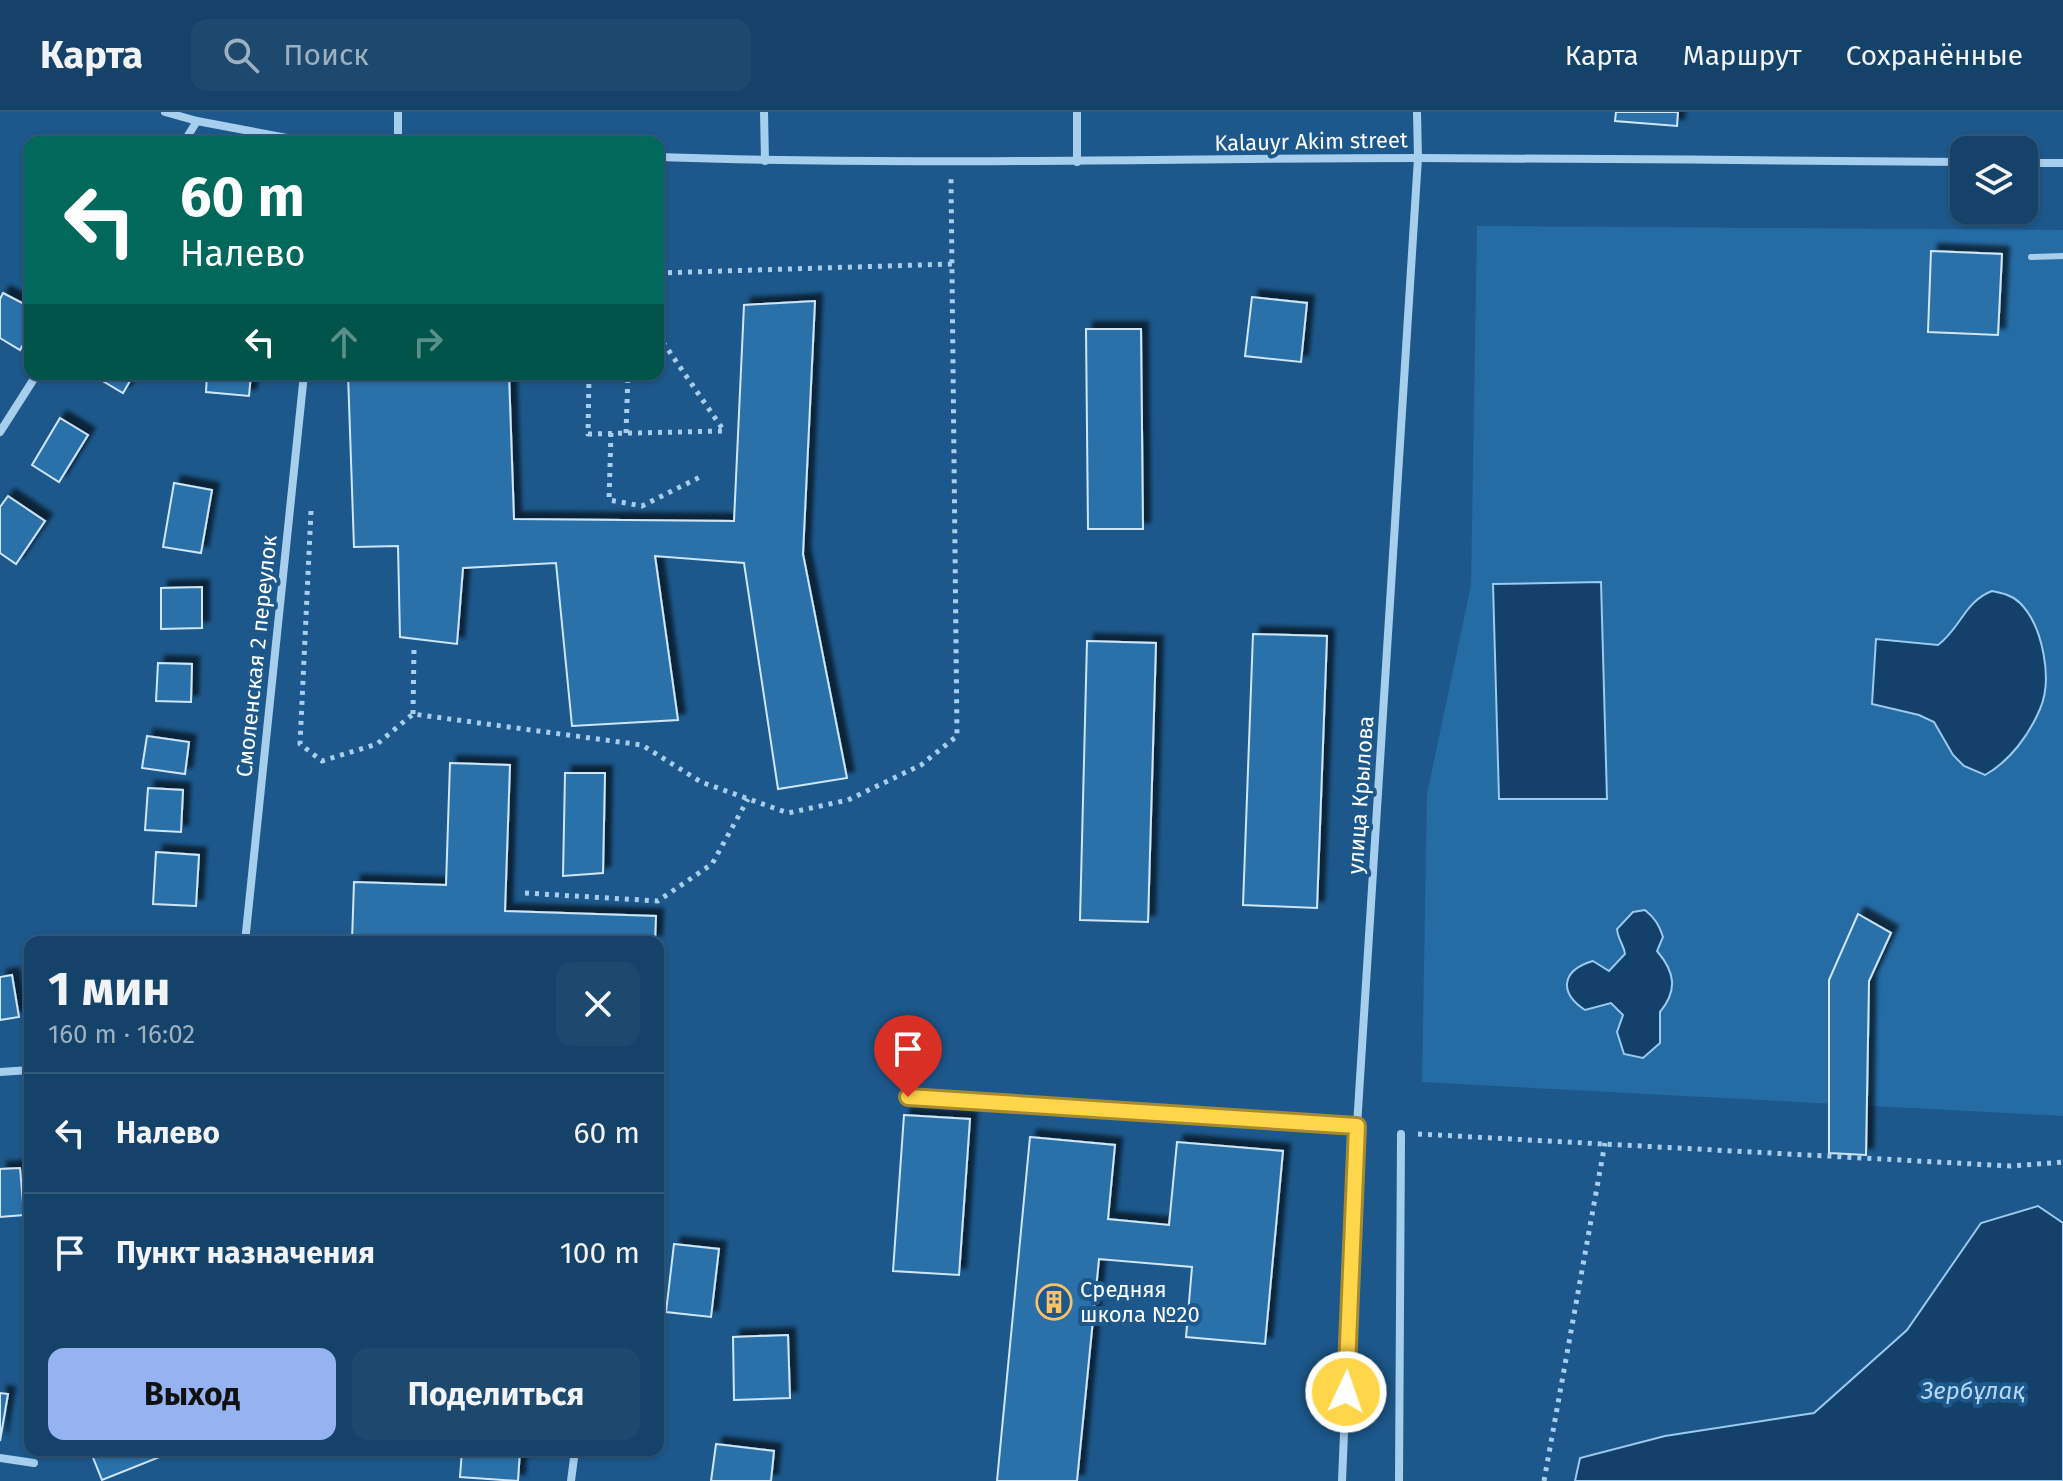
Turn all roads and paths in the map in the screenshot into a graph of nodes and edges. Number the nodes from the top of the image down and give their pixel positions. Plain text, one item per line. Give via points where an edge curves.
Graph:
1 (165, 112) edge
2 (398, 112) edge
3 (764, 112) edge
4 (1077, 112) edge
5 (1417, 112) edge
6 (197, 121) junction
7 (188, 136) edge
8 (276, 136) edge
9 (398, 136) edge
10 (664, 157) edge
11 (1418, 158) junction
12 (765, 161) junction
13 (951, 161) junction
14 (1077, 162) junction
15 (1950, 162) edge
16 (2038, 163) edge
17 (2063, 163) edge
18 (2063, 256) edge
19 (2031, 257) dead end
20 (952, 264) junction
21 (664, 273) edge
22 (664, 344) edge
23 (33, 380) edge
24 (303, 380) edge
25 (589, 380) edge
26 (628, 380) edge
27 (0, 432) edge
28 (611, 433) junction
29 (626, 433) junction
30 (702, 476) dead end
31 (312, 497) dead end
32 (414, 648) dead end
33 (413, 714) junction
34 (748, 799) junction
35 (525, 893) dead end
36 (246, 936) edge
37 (24, 1070) edge
38 (0, 1072) edge
39 (908, 1097) dead end
40 (1357, 1126) junction
41 (1401, 1134) joint
42 (1605, 1143) junction
43 (2063, 1162) edge
44 (574, 1456) edge
45 (0, 1458) edge
46 (34, 1463) dead end
47 (571, 1481) edge
48 (1342, 1481) edge
49 (1399, 1481) edge
50 (1544, 1481) edge

1 - 6 street
2 - 9 street
3 - 12 street
4 - 14 street
5 - 11 street, улица Крылова
6 - 7 street
6 - 8 street
10 - 12 street, Kalauyr Akim street
11 - 14 street, Kalauyr Akim street
11 - 15 street, Kalauyr Akim street
11 - 40 street, улица Крылова
12 - 13 street, Kalauyr Akim street
13 - 14 street, Kalauyr Akim street
13 - 20 path
16 - 17 street
18 - 19 lane
20 - 21 path
20 - 34 path via 957,736 921,765 848,800 788,813
22 - 29 path via 724,431
23 - 27 street
24 - 36 street, Смоленская 2 переулок
25 - 28 path via 588,434
26 - 29 path
28 - 29 path
28 - 30 path via 609,500 642,506
31 - 33 path via 300,744 322,761 377,744
32 - 33 path
33 - 34 path via 642,745 701,782
34 - 35 path via 712,864 658,901
37 - 38 street
39 - 40 lane
40 - 48 street, улица Крылова
41 - 42 path
41 - 49 street
42 - 43 path via 2011,1166
42 - 50 path
44 - 47 street
45 - 46 street

